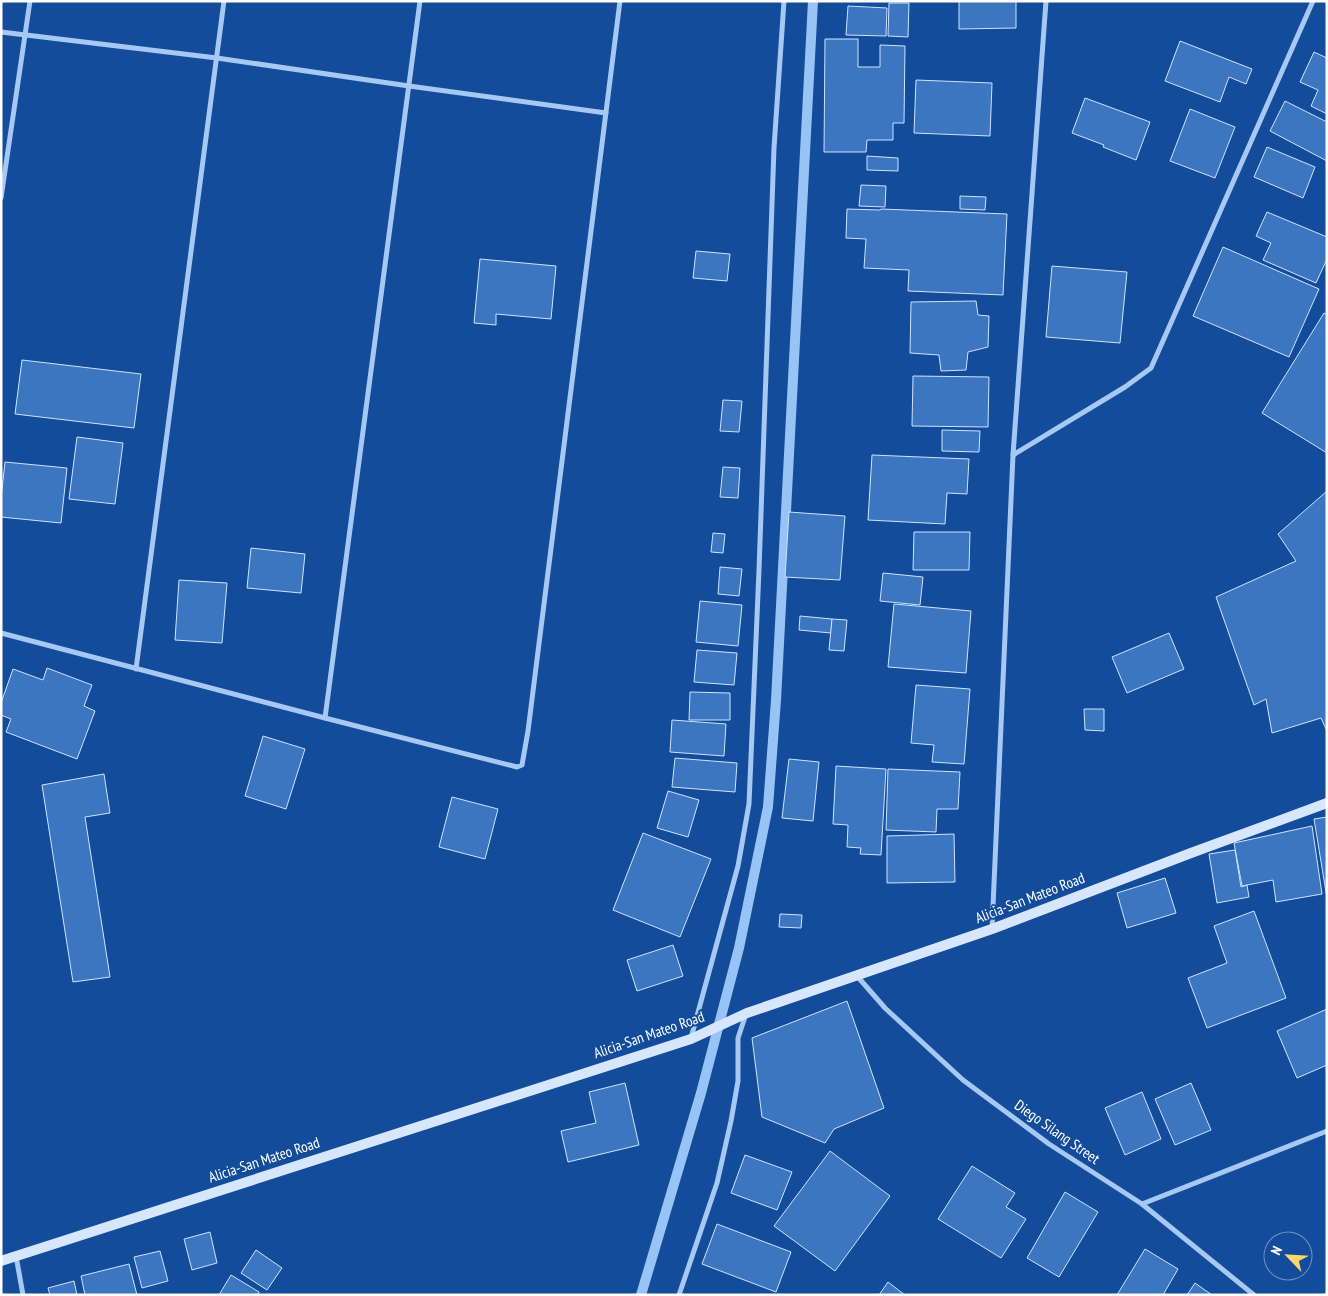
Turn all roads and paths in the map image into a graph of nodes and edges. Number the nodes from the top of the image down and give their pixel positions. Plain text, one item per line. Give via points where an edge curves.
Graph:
1 (30, 1) edge
2 (224, 1) edge
3 (420, 1) edge
4 (620, 1) edge
5 (784, 1) edge
6 (1046, 1) edge
7 (1313, 1) edge
8 (1, 32) edge
9 (26, 34) junction
10 (217, 58) junction
11 (409, 86) junction
12 (606, 113) junction
13 (1, 198) edge
14 (1013, 454) junction
15 (1, 633) edge
16 (136, 669) junction
17 (325, 718) junction
18 (1327, 803) edge
19 (992, 929) junction
20 (857, 976) junction
21 (747, 1013) junction
22 (691, 1038) junction
23 (1327, 1131) edge
24 (1142, 1204) junction
25 (16, 1256) junction
26 (1, 1261) edge
27 (23, 1295) edge
28 (679, 1295) edge
29 (1254, 1295) edge

1 - 9 street
2 - 10 street
3 - 11 street
4 - 12 street
5 - 22 street via 774,148 749,804 738,866
6 - 14 street
7 - 14 street via 1151,368
8 - 9 street
9 - 10 street
9 - 13 street
10 - 11 street
10 - 16 street
11 - 12 street
11 - 17 street
12 - 17 street via 522,765 517,767
14 - 19 street
15 - 16 street
16 - 17 street
18 - 19 main road, Alicia-San Mateo Road
19 - 20 main road, Alicia-San Mateo Road
20 - 21 main road, Alicia-San Mateo Road
20 - 24 street, Diego Silang Street via 885,1008 963,1080 1049,1144
21 - 22 main road, Alicia-San Mateo Road
21 - 28 street via 738,1038 738,1081 717,1183
22 - 25 main road, Alicia-San Mateo Road
23 - 24 street
24 - 29 street, Diego Silang Street
25 - 26 main road, Alicia-San Mateo Road
25 - 27 street

